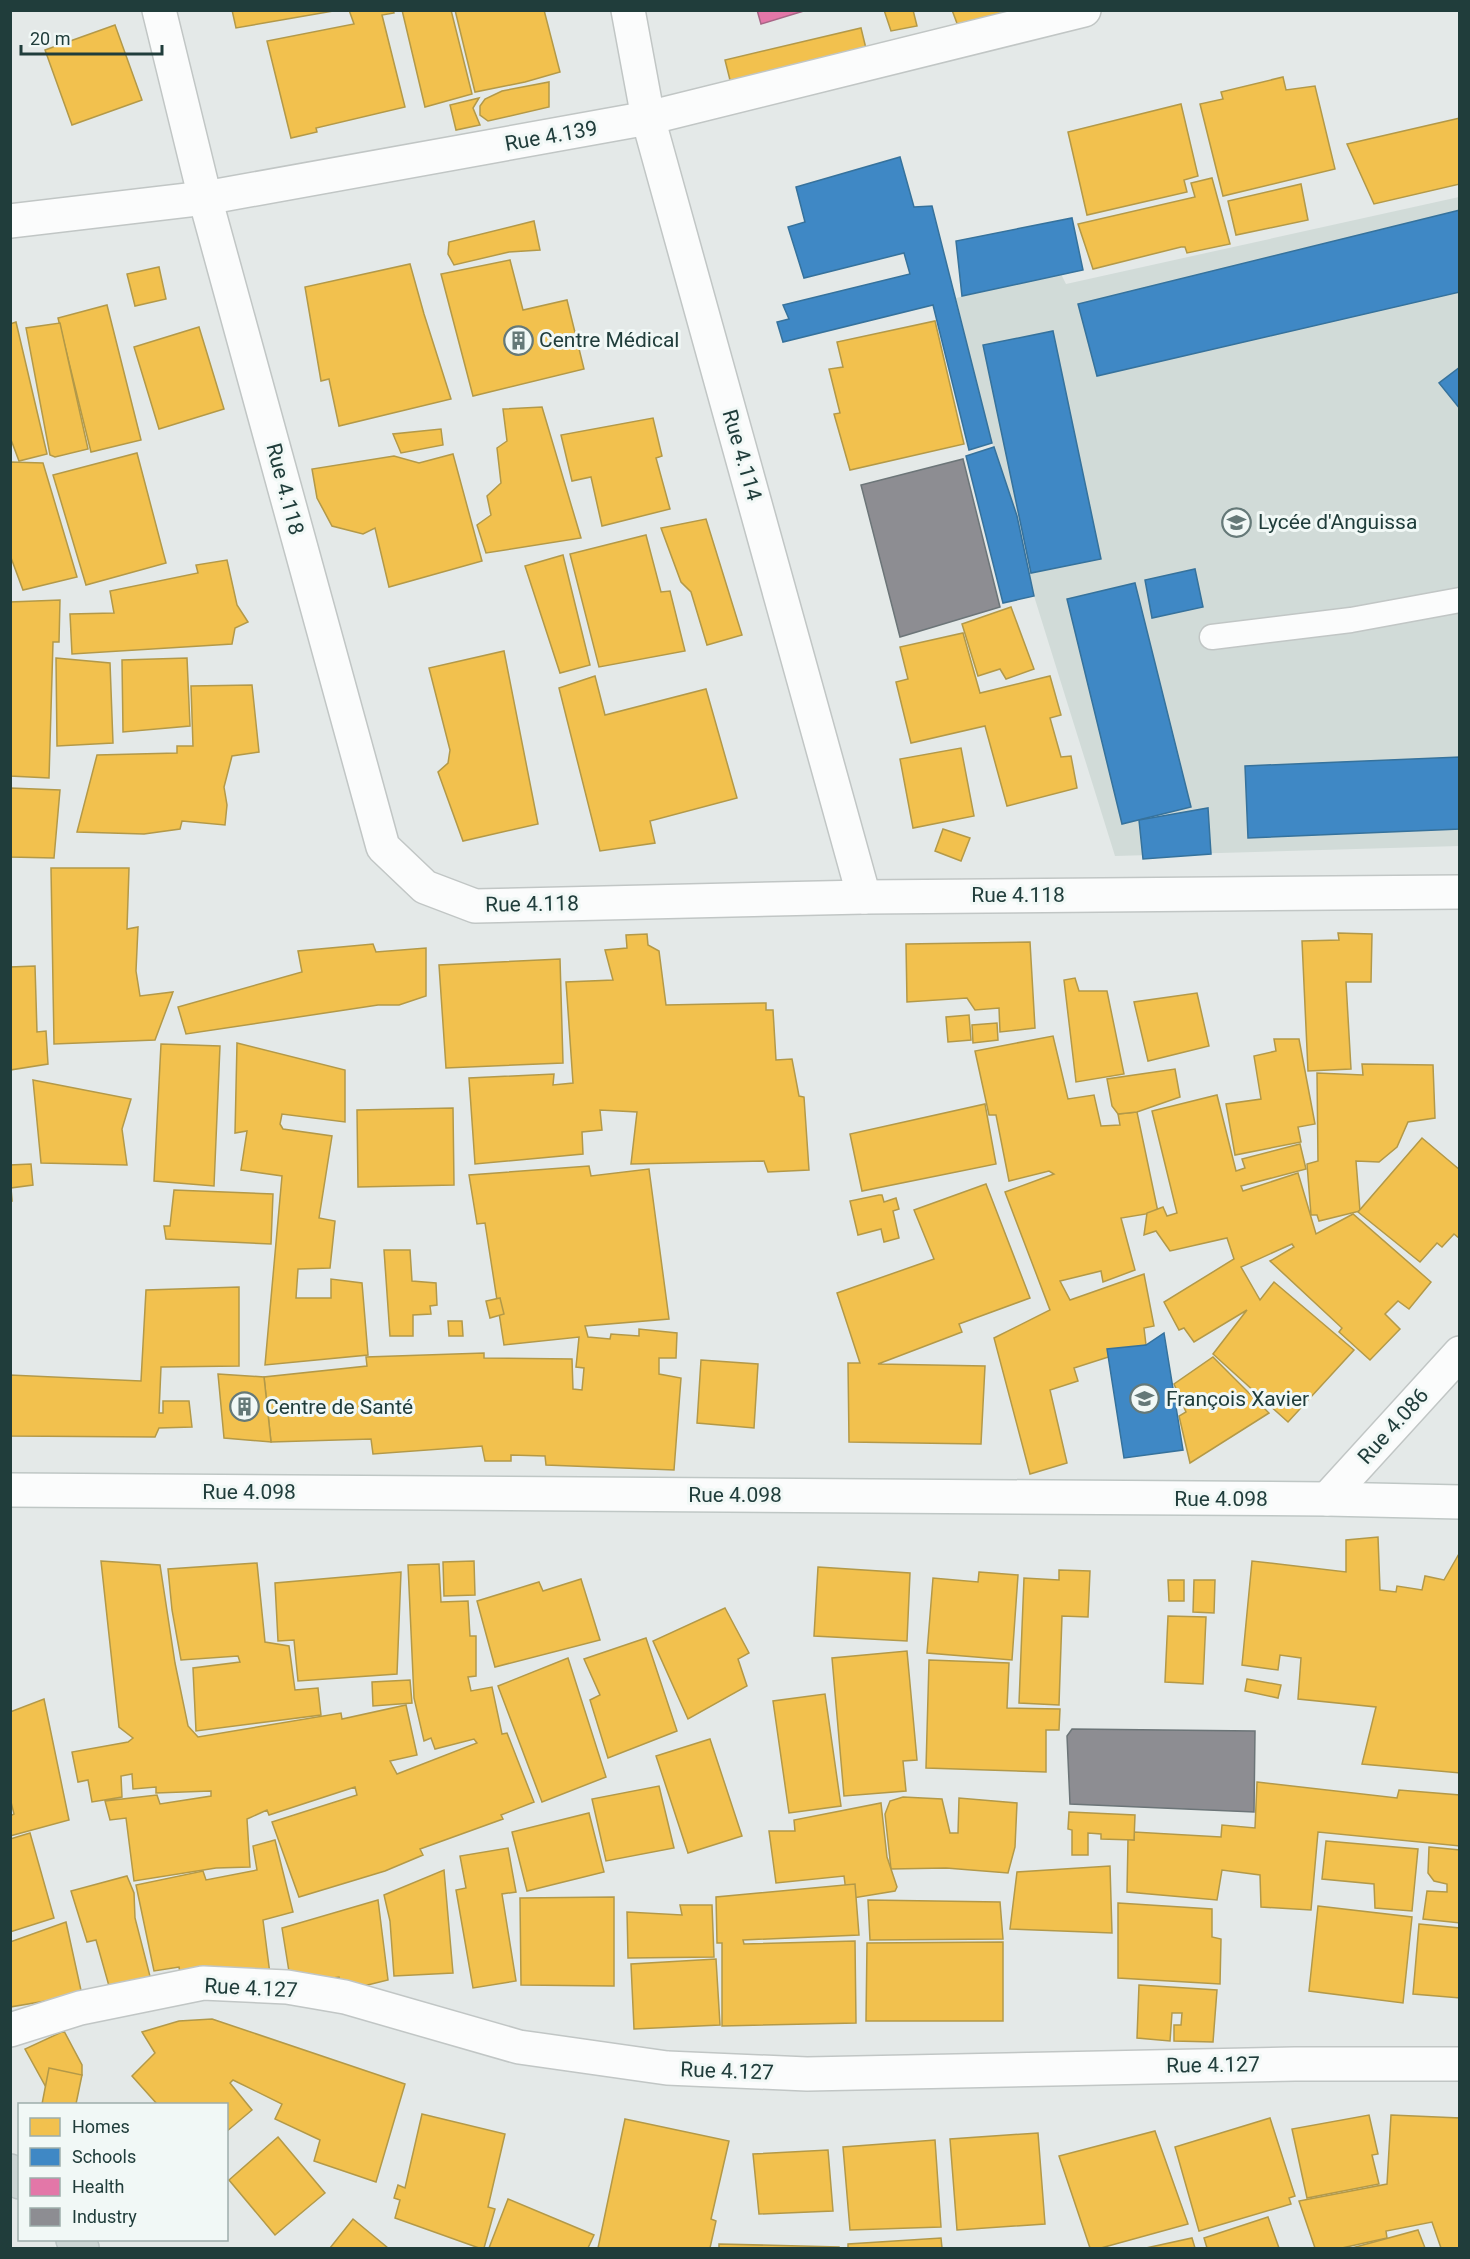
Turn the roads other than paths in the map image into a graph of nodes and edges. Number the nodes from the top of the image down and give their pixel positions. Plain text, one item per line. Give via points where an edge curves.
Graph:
1 (159, 10) edge
2 (628, 10) edge
3 (1084, 10) edge
4 (648, 118) junction
5 (205, 198) junction
6 (10, 221) edge
7 (1460, 600) edge
8 (1212, 637) dead end
9 (1460, 892) edge
10 (864, 897) junction
11 (1460, 1353) edge
12 (10, 1490) edge
13 (1327, 1499) junction
14 (1460, 1502) edge
15 (10, 2030) edge
16 (1460, 2064) edge

1 - 5 street, Rue 4.118
2 - 4 street, Rue 4.114
3 - 4 street, Rue 4.139
4 - 5 street, Rue 4.139
4 - 10 street, Rue 4.114
5 - 6 street, Rue 4.139
5 - 10 street, Rue 4.118 via 383,847 425,887 475,906
7 - 8 lane via 1351,620
9 - 10 street, Rue 4.118
11 - 13 street, Rue 4.086
12 - 13 street, Rue 4.098
13 - 14 street, Rue 4.098
15 - 16 street, Rue 4.127 via 80,2008 203,1983 286,1987 345,1997 519,2047 667,2068 807,2074

